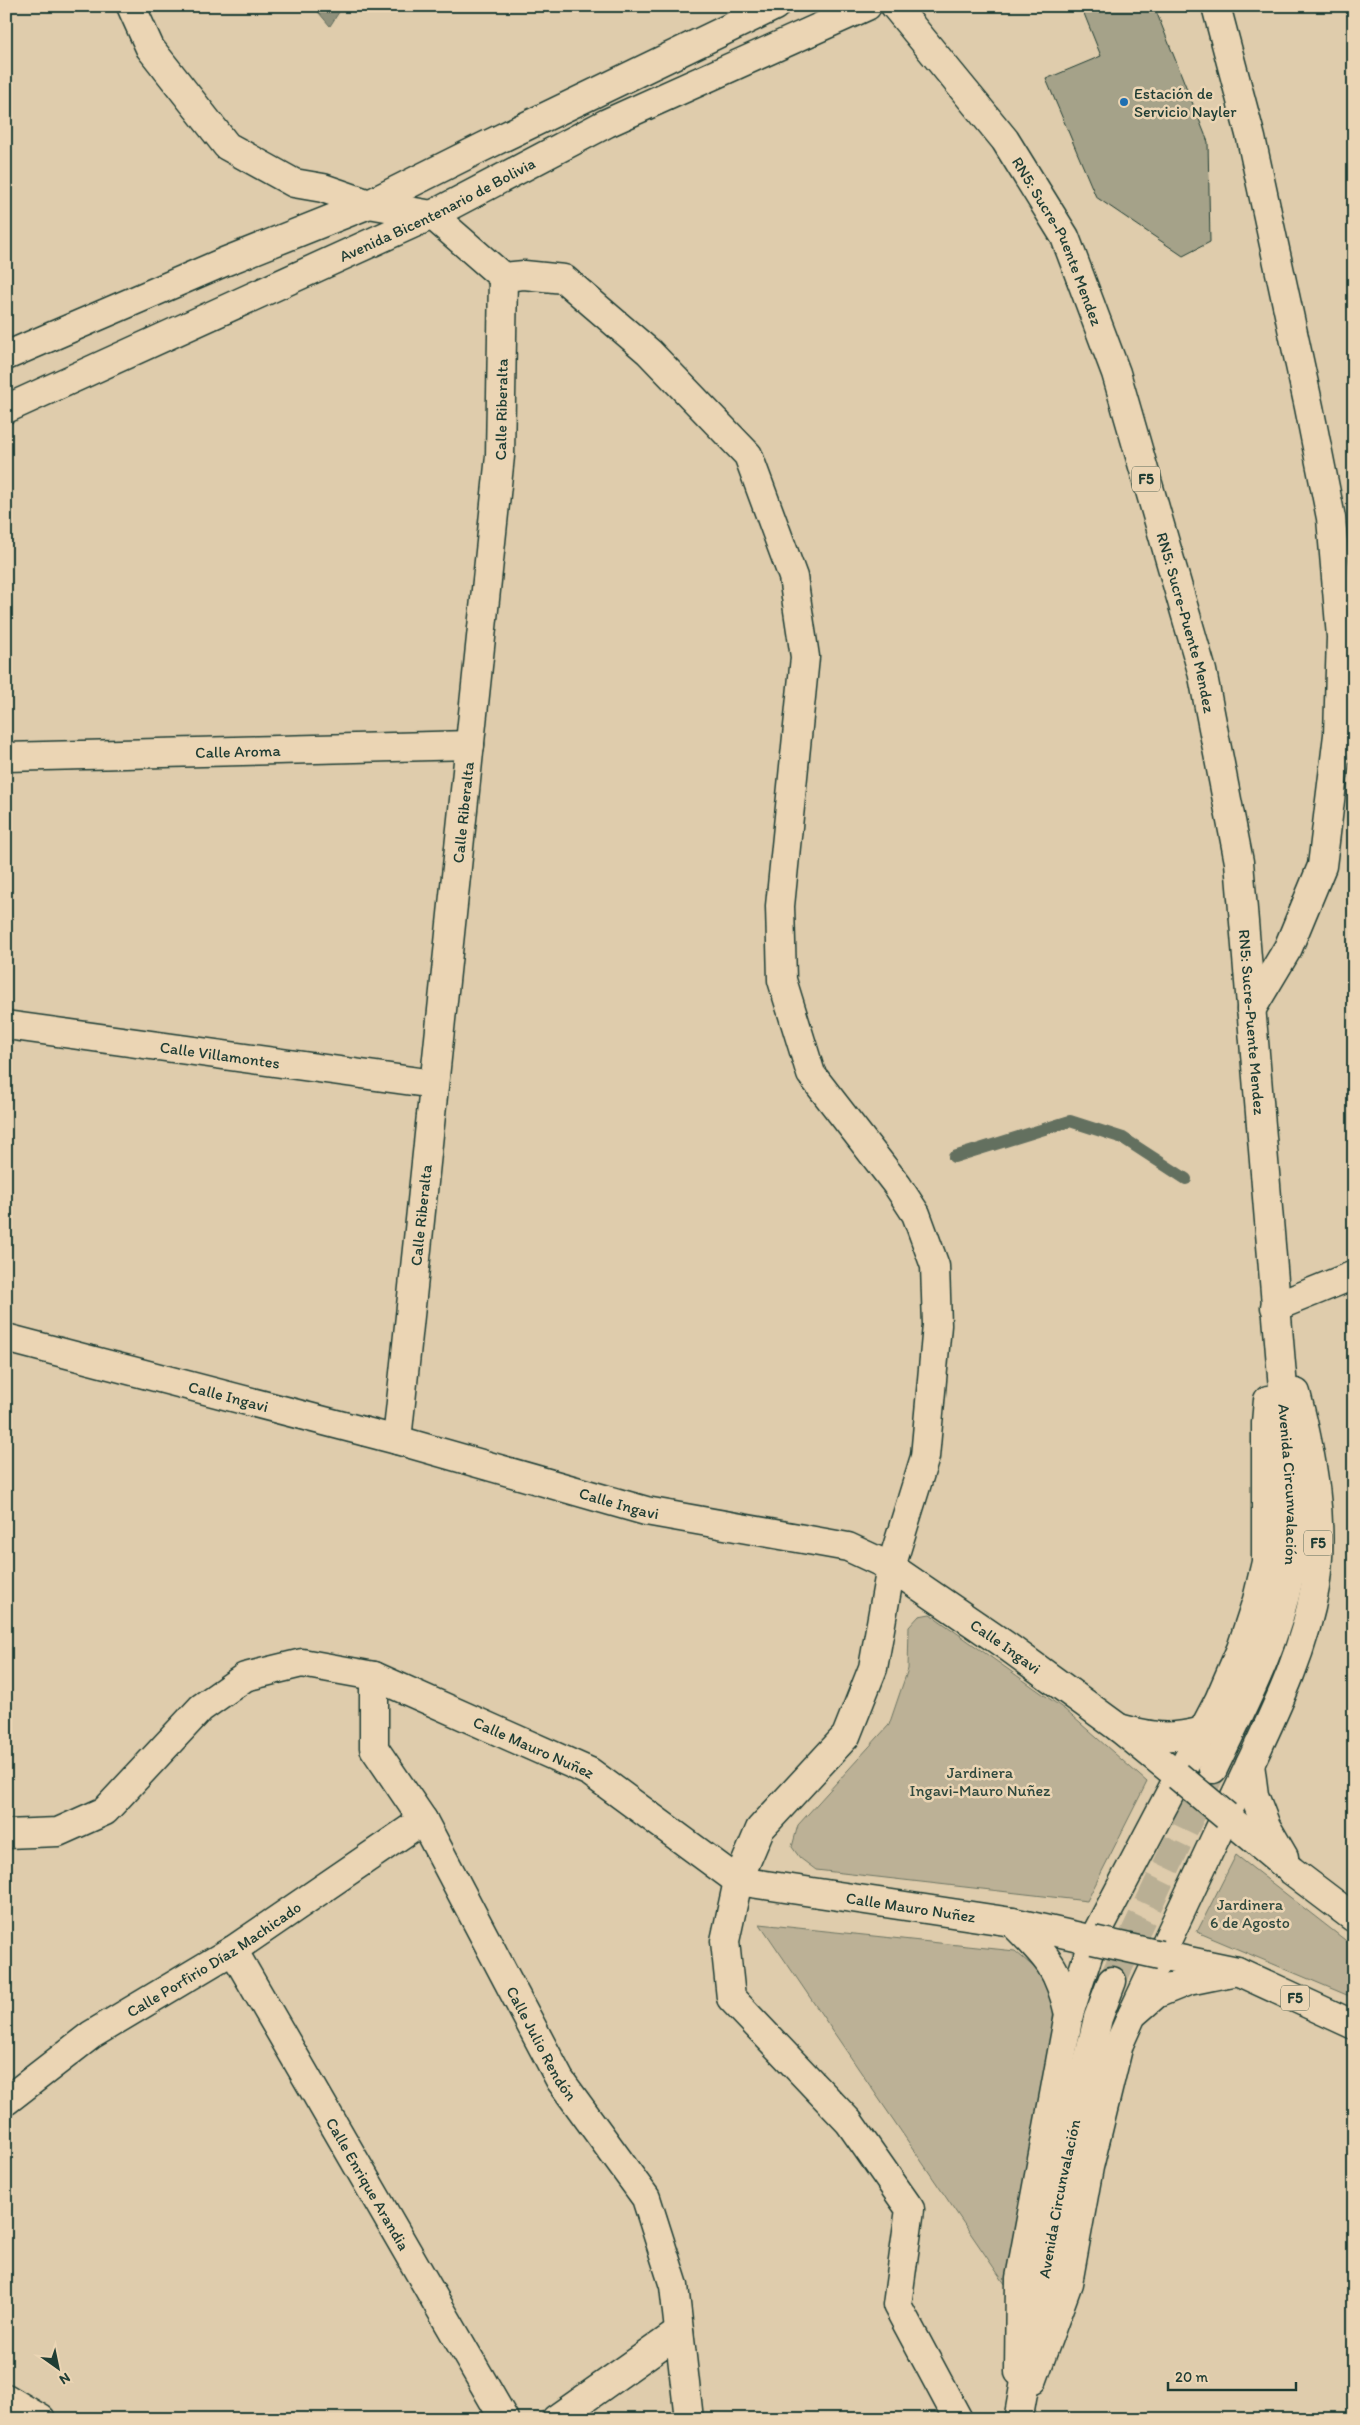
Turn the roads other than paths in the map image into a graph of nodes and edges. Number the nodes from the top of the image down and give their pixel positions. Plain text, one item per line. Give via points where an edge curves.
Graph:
1 (131, 6) edge
2 (775, 6) edge
3 (867, 6) edge
4 (895, 6) edge
5 (1216, 6) edge
6 (369, 204) junction
7 (432, 215) junction
8 (503, 277) junction
9 (6, 356) edge
10 (6, 409) edge
11 (470, 745) junction
12 (6, 757) edge
13 (1251, 1010) junction
14 (6, 1025) edge
15 (434, 1084) junction
16 (1354, 1275) edge
17 (1276, 1310) junction
18 (6, 1338) edge
19 (398, 1440) junction
20 (891, 1567) junction
21 (374, 1676) junction
22 (1119, 1728) junction
23 (1203, 1730) junction
24 (1250, 1764) junction
25 (1213, 1769) tunnel mouth
26 (1178, 1776) junction
27 (1226, 1816) junction
28 (424, 1820) junction
29 (6, 1834) edge
30 (1292, 1871) junction
31 (738, 1882) junction
32 (1354, 1918) edge
33 (1012, 1922) junction
34 (1093, 1940) junction
35 (233, 1950) junction
36 (1160, 1955) junction
37 (1237, 1971) junction
38 (1112, 1981) tunnel mouth
39 (1069, 2014) junction
40 (1132, 2015) junction
41 (1354, 2025) edge
42 (6, 2101) edge
43 (679, 2332) junction
44 (6, 2398) edge
45 (1019, 2417) edge
46 (40, 2419) edge
47 (504, 2419) edge
48 (556, 2419) edge
49 (689, 2419) edge
50 (958, 2419) edge

1 - 6 main road via 150,48 227,146 294,183 323,188
2 - 6 main road, Avenida Bicentenario de Bolivia
3 - 7 main road, Avenida Bicentenario de Bolivia via 607,124
4 - 13 main road, RN5: Sucre-Puente Mendez / F5 via 1005,140 1065,237 1116,373 1202,672 1239,862
5 - 13 main road via 1251,138 1311,416 1331,518 1341,637 1338,735 1322,866 1288,948
6 - 7 main road
6 - 9 main road, Avenida Bicentenario de Bolivia via 224,262
7 - 8 main road
7 - 10 main road, Avenida Bicentenario de Bolivia
8 - 11 main road, Calle Riberalta via 500,456
8 - 20 main road via 524,275 564,279 649,352 748,455 793,577 805,657 780,906 782,980 811,1074 912,1207 935,1266 936,1326 925,1457
11 - 12 main road, Calle Aroma
11 - 15 main road, Calle Riberalta
13 - 17 main road, RN5: Sucre-Puente Mendez / F5
14 - 15 main road, Calle Villamontes
15 - 19 main road, Calle Riberalta
16 - 17 main road
17 - 23 main road, F5 via 1266,1423 1266,1562 1241,1649 1220,1700
17 - 24 main road, F5 via 1311,1464 1318,1513 1318,1554 1315,1588 1298,1654 1269,1727
17 - 25 main road, Avenida Circunvalación via 1293,1508 1289,1576 1277,1626
18 - 19 main road, Calle Ingavi
19 - 20 main road, Calle Ingavi via 646,1511 848,1546
20 - 22 main road, Calle Ingavi
20 - 31 main road via 873,1668 846,1736 760,1829
21 - 28 main road, Calle Julio Rendón via 374,1748
21 - 29 main road, Calle Mauro Nuñez via 302,1663 245,1677 201,1708 104,1811 58,1832
21 - 31 main road, Calle Mauro Nuñez via 590,1772
22 - 23 main road via 1169,1738
22 - 26 main road, Calle Ingavi
23 - 26 main road, F5
24 - 27 main road, F5
24 - 30 main road via 1254,1795 1266,1826
26 - 27 main road, Calle Ingavi, bridge
26 - 34 main road, F5
27 - 30 main road, Calle Ingavi
27 - 36 main road, F5
28 - 35 main road, Calle Porfirio Díaz Machicado
28 - 43 main road, Calle Julio Rendón via 560,2080 646,2198 674,2286
30 - 32 main road, Calle Ingavi
31 - 33 main road, Calle Mauro Nuñez
31 - 50 main road via 725,1941 731,1998 849,2122 910,2209 897,2305
33 - 34 main road, Calle Mauro Nuñez
33 - 39 main road via 1047,1956 1062,1984
34 - 36 main road, F5, bridge
34 - 39 main road
35 - 42 main road, Calle Porfirio Díaz Machicado via 91,2035
35 - 47 main road, Calle Enrique Arandia
36 - 37 main road, F5
36 - 40 main road
37 - 40 main road via 1188,1981 1156,1994
37 - 41 main road, F5
38 - 45 main road, Avenida Circunvalación via 1098,2018 1060,2184
39 - 45 main road via 1020,2278
40 - 45 main road via 1119,2044 1089,2167 1068,2283
43 - 48 main road
43 - 49 main road, Calle Julio Rendón
44 - 46 main road

